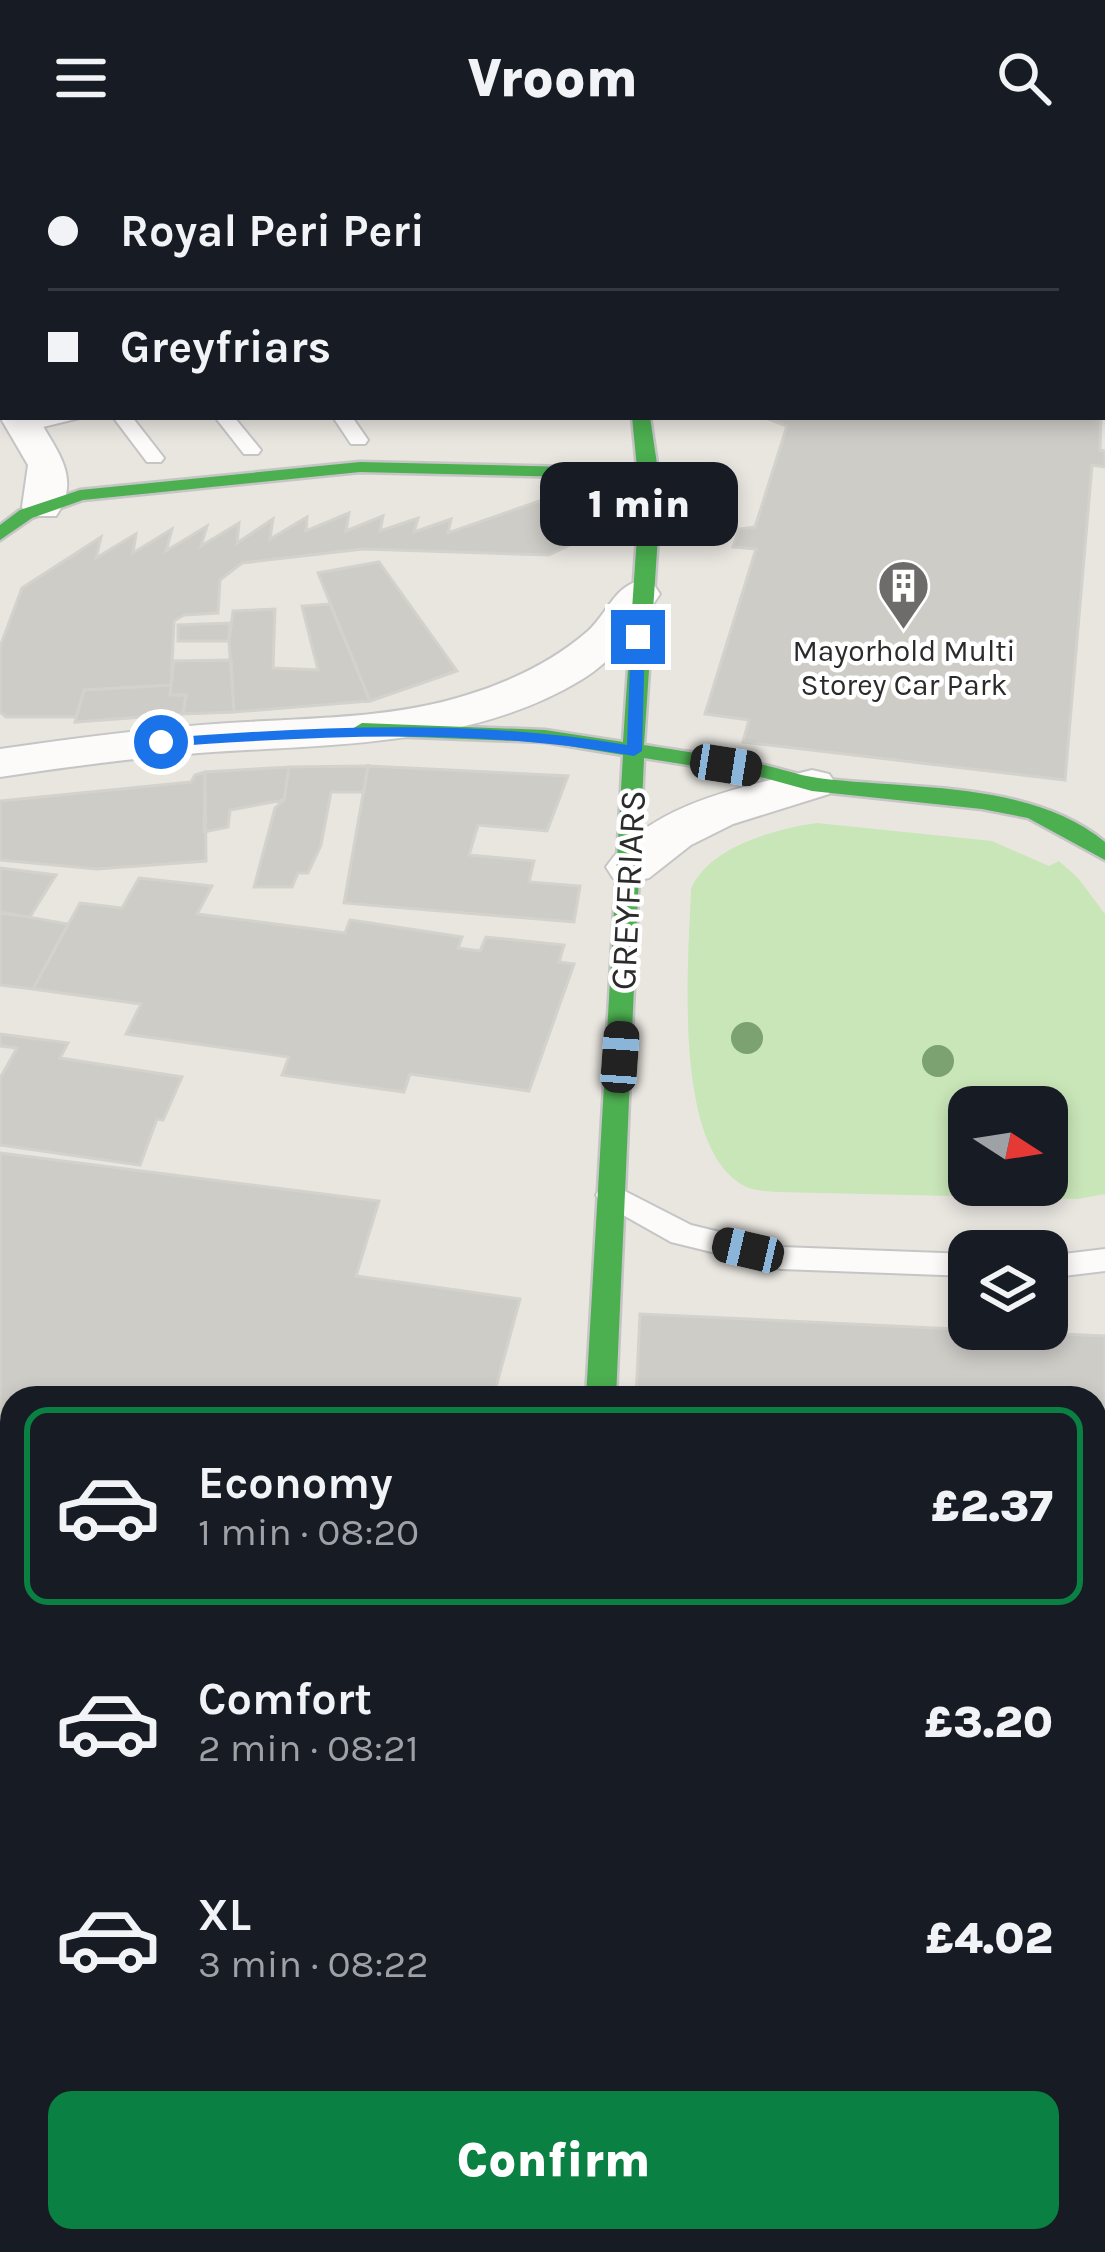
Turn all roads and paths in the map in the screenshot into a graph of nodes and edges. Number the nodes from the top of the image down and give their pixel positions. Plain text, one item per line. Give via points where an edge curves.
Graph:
1 (63, 420) edge
2 (124, 420) edge
3 (226, 420) edge
4 (344, 420) edge
5 (642, 420) edge
6 (666, 420) edge
7 (25, 430) edge
8 (358, 440) dead end
9 (250, 450) dead end
10 (154, 458) dead end
11 (652, 473) junction
12 (42, 507) junction
13 (1, 517) edge
14 (639, 594) junction
15 (362, 729) junction
16 (634, 751) junction
17 (0, 763) edge
18 (812, 784) junction
19 (1105, 853) edge
20 (631, 867) junction
21 (611, 1195) junction
22 (1105, 1260) edge
23 (948, 1264) edge
24 (1068, 1264) edge
25 (602, 1386) edge

1 - 7 lane
2 - 10 lane
3 - 9 lane
4 - 8 lane
5 - 11 main road, GREYFRIARS
6 - 11 street, GREYFRIARS
7 - 12 street via 48,463
7 - 13 street via 18,482
11 - 12 main road via 359,466 122,489
11 - 14 main road, GREYFRIARS
12 - 13 main road
14 - 15 street via 572,666 474,706
14 - 16 main road, GREYFRIARS
15 - 16 main road via 545,736
15 - 17 street
16 - 18 main road
16 - 20 main road, GREYFRIARS
18 - 19 main road via 1015,808
18 - 20 street via 695,818
20 - 21 main road, GREYFRIARS
21 - 23 lane via 682,1234 781,1258
21 - 25 main road, GREYFRIARS
22 - 24 lane

